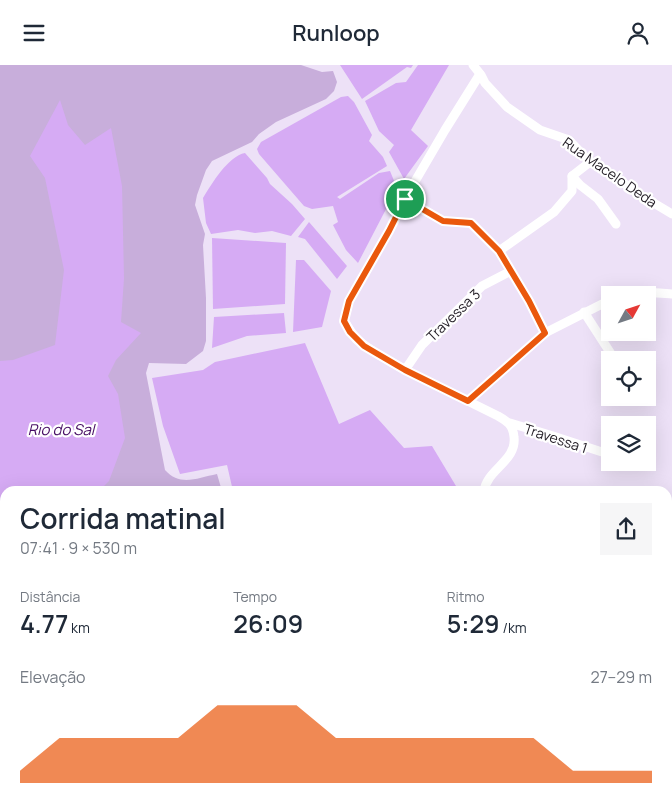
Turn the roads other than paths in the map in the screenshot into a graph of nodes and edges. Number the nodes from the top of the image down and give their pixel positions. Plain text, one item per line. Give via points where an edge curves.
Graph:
1 (473, 65) edge
2 (480, 74) junction
3 (590, 162) junction
4 (572, 176) junction
5 (405, 199) junction
6 (672, 214) edge
7 (616, 223) dead end
8 (499, 251) junction
9 (511, 271) junction
10 (656, 292) edge
11 (672, 294) edge
12 (601, 304) edge
13 (584, 313) junction
14 (545, 333) junction
15 (609, 351) edge
16 (405, 370) junction
17 (468, 401) junction
18 (510, 423) junction
19 (601, 453) edge
20 (486, 486) edge

1 - 2 street, Rua Macelo Deda
2 - 3 street, Rua Macelo Deda via 508,107 540,130 569,140
2 - 5 street, Travessa 1
3 - 4 street
3 - 6 street, Rua Macelo Deda
4 - 7 street via 598,199
4 - 8 street via 572,191 554,212
5 - 8 street via 443,221 471,223
5 - 16 street, Travessa 1 via 349,301 344,321 359,343
8 - 9 street
9 - 14 street
9 - 16 street, Travessa 3 via 482,286 422,345
10 - 11 street
12 - 13 street
13 - 14 street
13 - 15 street
14 - 17 street
16 - 17 street, Travessa 1
17 - 18 street, Travessa 1
18 - 19 street, Travessa 1
18 - 20 street via 513,449

